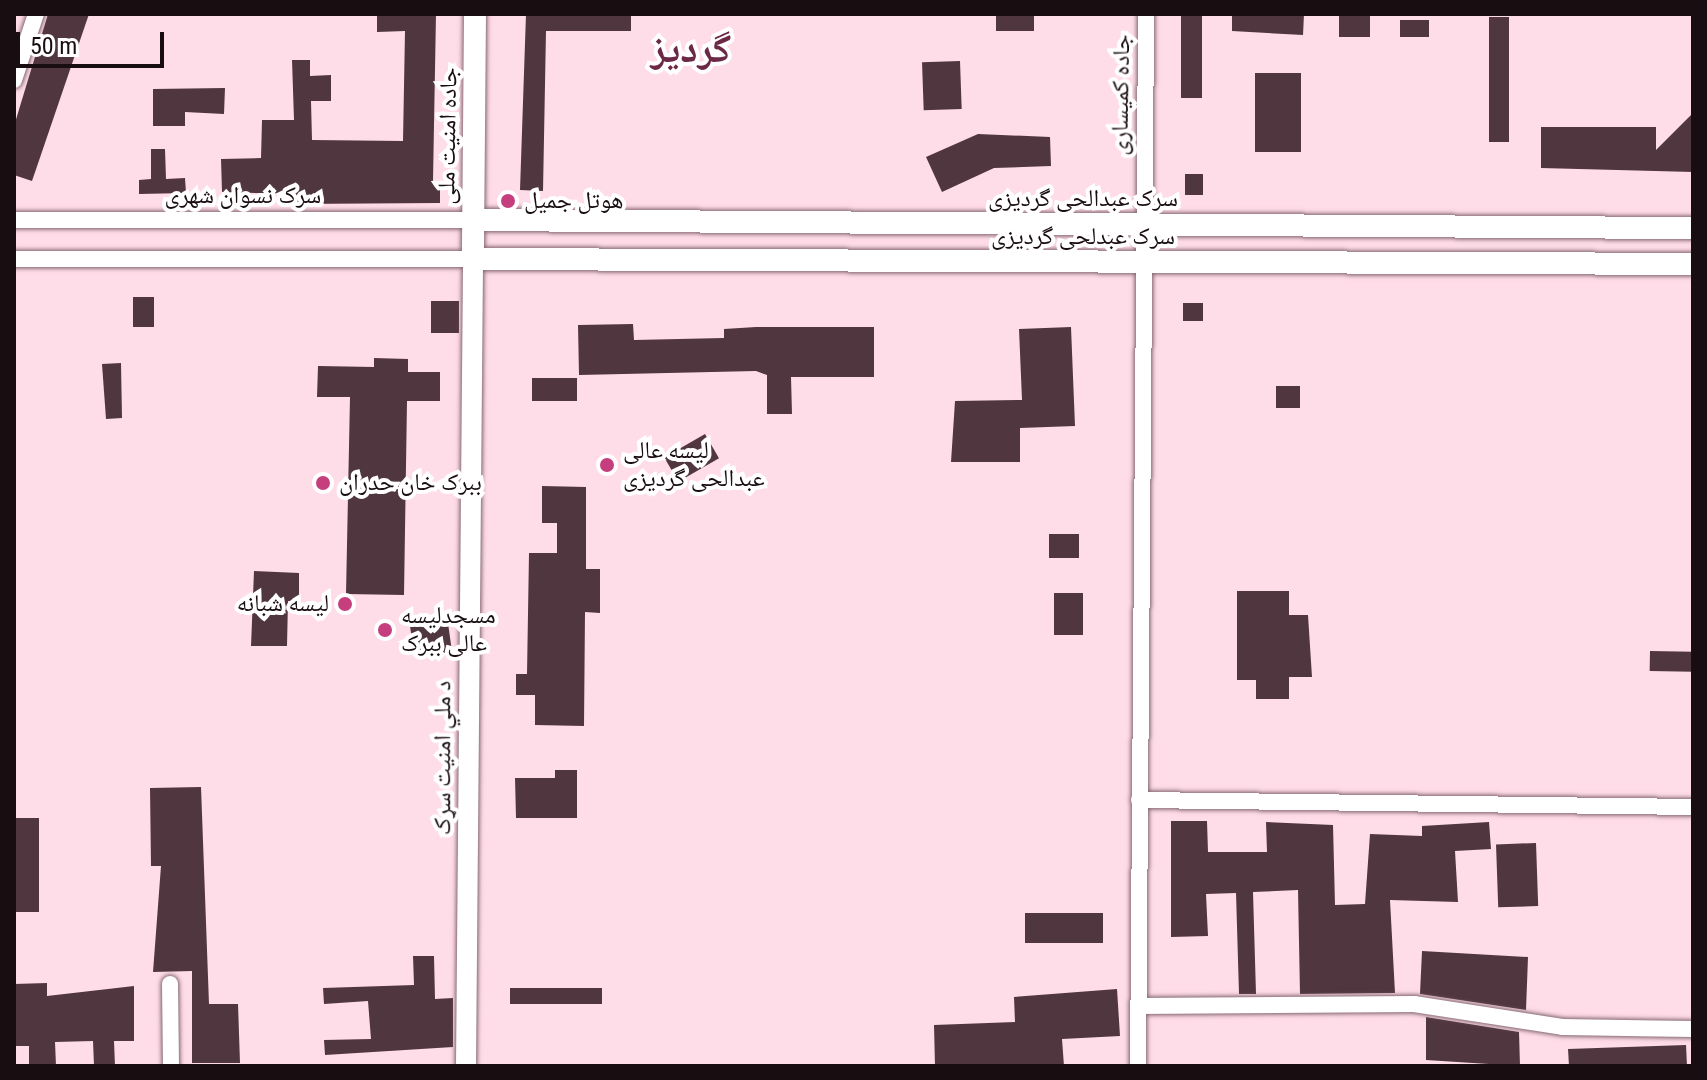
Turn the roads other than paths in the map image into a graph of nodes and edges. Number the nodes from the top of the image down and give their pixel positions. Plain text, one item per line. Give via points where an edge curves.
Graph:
1 (36, 14) edge
2 (475, 14) edge
3 (1146, 14) edge
4 (14, 80) edge
5 (14, 220) edge
6 (473, 220) junction
7 (1143, 226) junction
8 (1693, 228) edge
9 (14, 259) edge
10 (473, 259) junction
11 (1143, 264) junction
12 (1693, 264) edge
13 (1139, 800) junction
14 (1693, 807) edge
15 (170, 984) dead end
16 (1138, 1006) junction
17 (1693, 1029) edge
18 (171, 1066) edge
19 (466, 1066) edge
20 (1138, 1066) edge

1 - 4 street
2 - 6 main road, جاده امنیت ملی
3 - 7 street, جاده کمیساری
5 - 6 street, سرک نسوان شهری
6 - 7 main road, سرک عبدالحی گردیزی
6 - 10 main road, جاده امنیت ملی
7 - 8 main road, سرک عبدالحی گردیزی
7 - 11 street, جاده کمیساری
9 - 10 street
10 - 11 main road, سرک عبدلحی گردیزی
10 - 19 street, د ملي امنیت سړک
11 - 12 main road, سرک عبدلحی گردیزی
11 - 13 street, جاده کمیساری
13 - 14 street
13 - 16 street, جاده کمیساری
15 - 18 street
16 - 17 street via 1414,1004 1562,1027
16 - 20 street, جاده کمیساری

